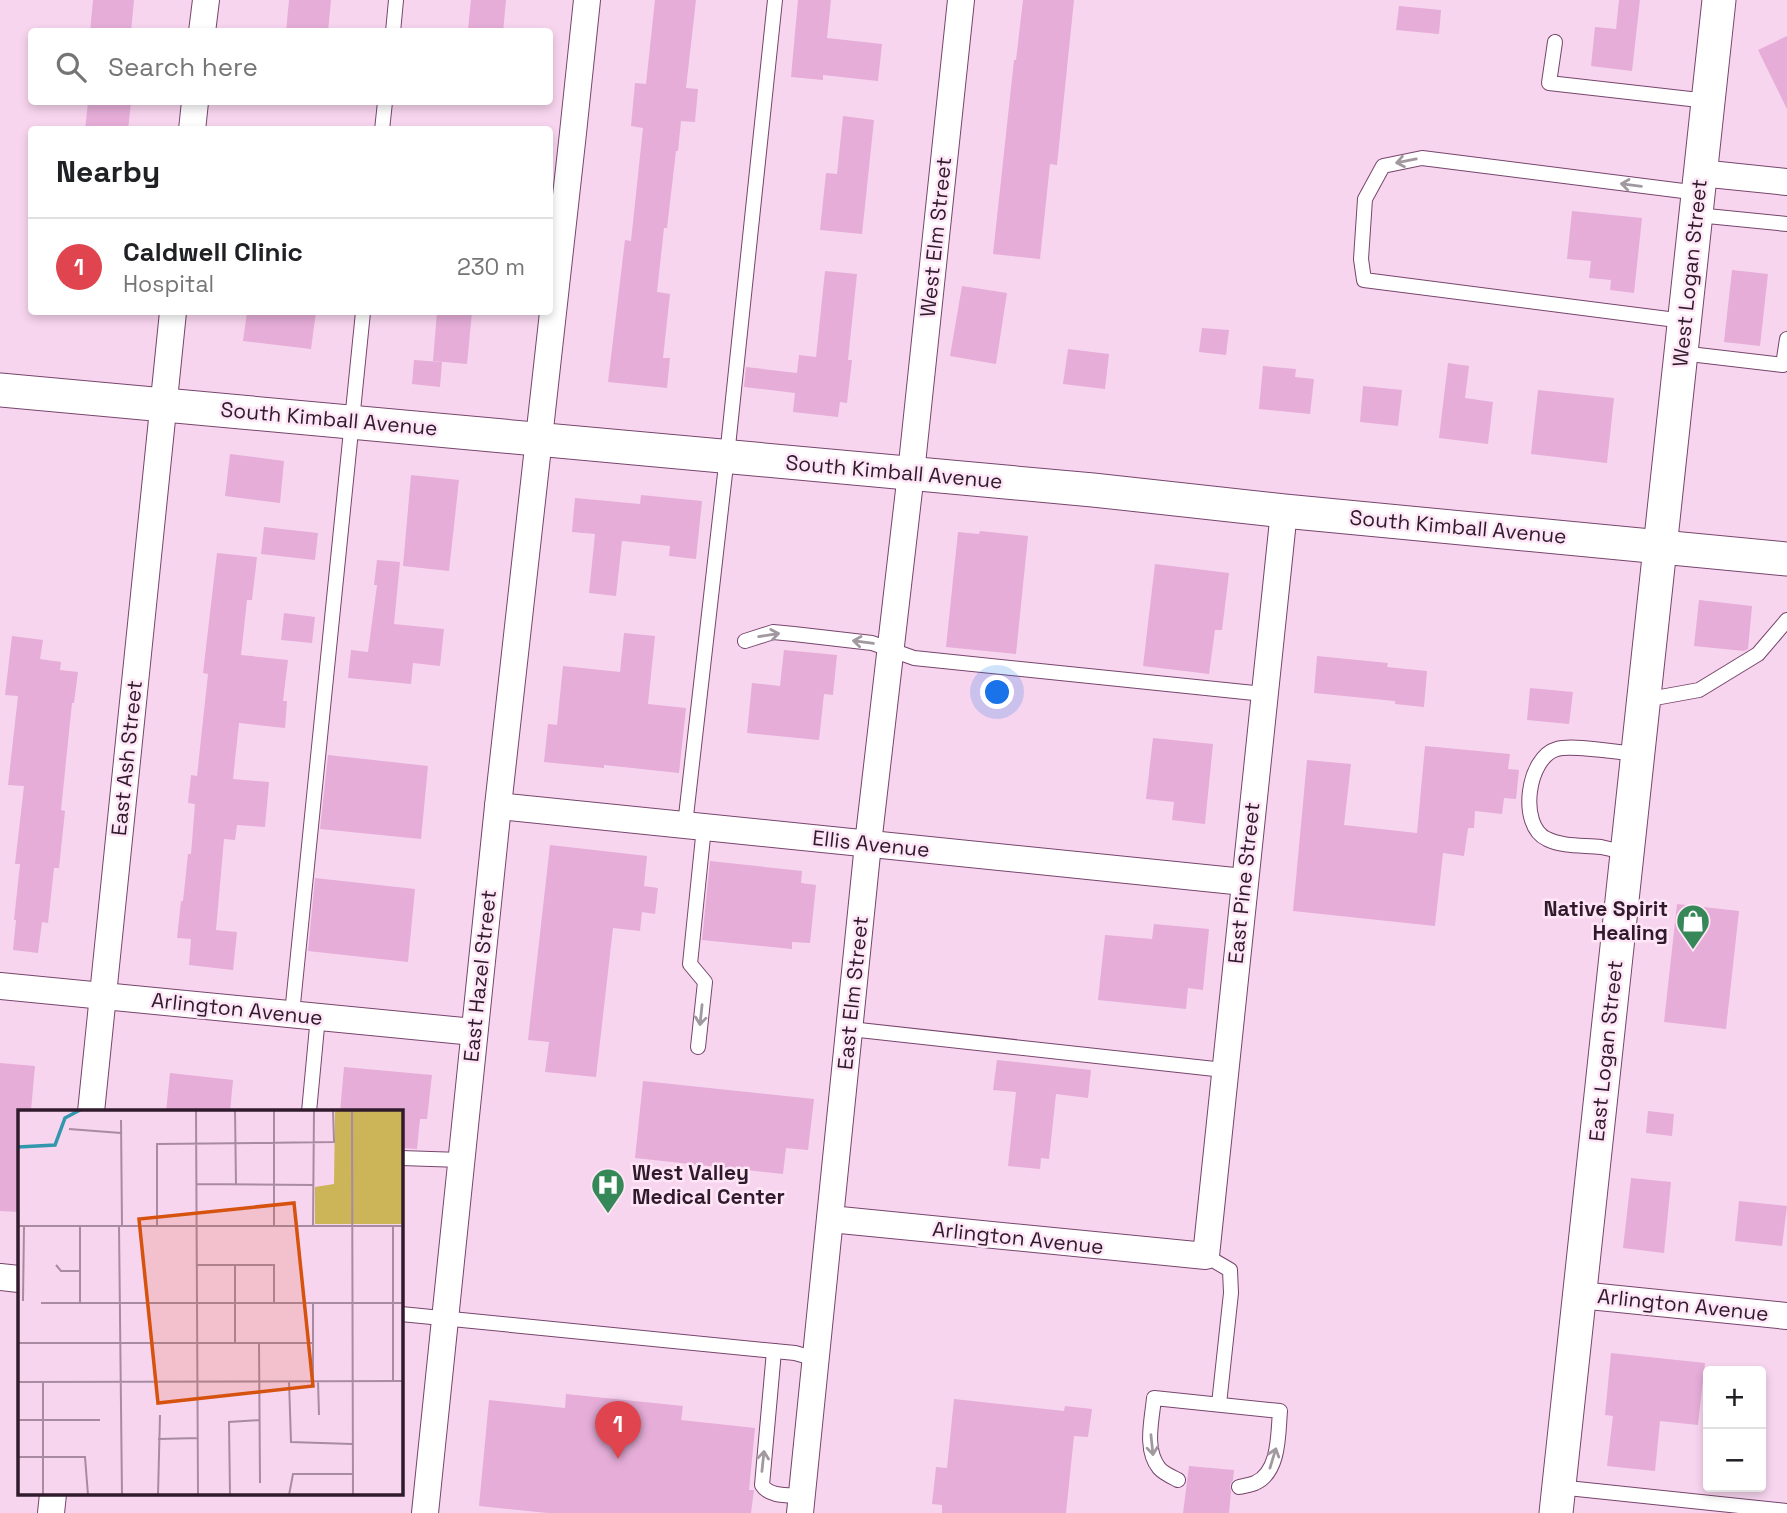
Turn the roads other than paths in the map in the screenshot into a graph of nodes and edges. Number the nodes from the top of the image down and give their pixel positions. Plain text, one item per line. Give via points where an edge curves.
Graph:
1 (206, 0) edge
2 (396, 0) edge
3 (587, 0) edge
4 (775, 0) edge
5 (961, 0) edge
6 (1719, 0) edge
7 (202, 28) edge
8 (393, 28) edge
9 (1555, 42) dead end
10 (1708, 101) junction
11 (195, 105) edge
12 (386, 105) edge
13 (192, 126) edge
14 (383, 126) edge
15 (1787, 182) edge
16 (1699, 194) junction
17 (1787, 224) edge
18 (553, 310) edge
19 (173, 315) edge
20 (363, 315) edge
21 (552, 315) edge
22 (1682, 337) junction
23 (1787, 339) edge
24 (0, 390) edge
25 (163, 404) junction
26 (351, 421) junction
27 (539, 438) junction
28 (727, 456) junction
29 (911, 473) junction
30 (1284, 511) junction
31 (1660, 547) junction
32 (1787, 559) edge
33 (1787, 620) edge
34 (745, 641) dead end
35 (891, 650) junction
36 (1264, 694) junction
37 (1644, 700) junction
38 (1638, 754) junction
39 (498, 806) junction
40 (694, 826) junction
41 (869, 844) junction
42 (1627, 853) junction
43 (1244, 883) junction
44 (0, 986) edge
45 (103, 996) junction
46 (292, 1014) junction
47 (318, 1017) junction
48 (850, 1029) junction
49 (474, 1032) junction
50 (698, 1047) dead end
51 (1224, 1070) junction
52 (91, 1110) edge
53 (309, 1110) edge
54 (402, 1158) edge
55 (461, 1160) junction
56 (830, 1219) junction
57 (1206, 1256) junction
58 (0, 1277) edge
59 (18, 1279) edge
60 (1579, 1295) junction
61 (402, 1314) edge
62 (1787, 1316) edge
63 (444, 1319) junction
64 (774, 1351) junction
65 (816, 1359) junction
66 (1219, 1404) junction
67 (1178, 1480) dead end
68 (1239, 1487) dead end
69 (1557, 1500) edge
70 (801, 1504) edge
71 (1787, 1511) edge
72 (425, 1513) edge

1 - 7 street
2 - 8 lane
3 - 18 street, East Hazel Street
4 - 28 lane
5 - 29 street, West Elm Street
6 - 10 street, West Logan Street
9 - 10 lane via 1549,83
10 - 16 street, West Logan Street
11 - 13 street
12 - 14 lane
15 - 16 street
16 - 17 lane
16 - 22 street, West Logan Street
16 -> 22 lane via 1422,158 1383,166 1365,199 1364,280
19 - 25 street, East Ash Street
20 - 26 lane
21 - 27 street, East Hazel Street
22 - 23 lane via 1783,365
22 - 31 street, West Logan Street
24 - 25 street, South Kimball Avenue
25 - 26 street, South Kimball Avenue
25 - 45 street, East Ash Street
26 - 27 street, South Kimball Avenue
26 - 46 lane
27 - 28 street, South Kimball Avenue
27 - 39 street, East Hazel Street
28 - 29 street, South Kimball Avenue
28 - 40 lane
29 - 30 street, South Kimball Avenue
29 - 35 street, East Elm Street
30 - 31 street, South Kimball Avenue
30 - 36 street, East Pine Street
31 - 32 street, South Kimball Avenue
31 - 37 street, East Logan Street
33 - 37 lane via 1758,654 1699,690
34 - 35 lane via 773,632 872,643
35 - 36 lane via 914,657
35 - 41 street, East Elm Street
36 - 43 street, East Pine Street
37 - 38 street, East Logan Street
38 - 42 street, East Logan Street
38 - 42 lane via 1557,749 1544,756 1535,770 1531,792 1530,815 1536,831 1547,839
39 - 40 street, Ellis Avenue
39 - 49 street, East Hazel Street
40 - 41 street, Ellis Avenue
40 -> 50 lane via 690,964 705,982
41 - 43 street, Ellis Avenue
41 - 48 street, East Elm Street
42 - 60 street, East Logan Street
43 - 51 street, East Pine Street
44 - 45 street, Arlington Avenue
45 - 46 street, Arlington Avenue
45 - 52 street, East Ash Street
46 - 47 street, Arlington Avenue
47 - 49 street, Arlington Avenue
47 - 53 lane
48 - 51 lane
48 - 56 street, East Elm Street
49 - 55 street, East Hazel Street
51 - 57 street, East Pine Street
54 - 55 lane
55 - 63 street, East Hazel Street
56 - 57 street, Arlington Avenue
56 - 65 street, East Elm Street
57 - 66 lane via 1230,1270
58 - 59 street
60 - 62 street, Arlington Avenue
60 - 69 street, East Logan Street
61 - 63 lane
63 - 64 lane
63 - 72 street, East Hazel Street
64 - 65 lane
70 -> 64 lane via 762,1485
65 - 70 street, East Elm Street
66 -> 67 lane via 1154,1398 1152,1454 1160,1470
68 -> 66 lane via 1257,1482 1268,1472 1276,1451 1280,1410
69 - 71 lane

